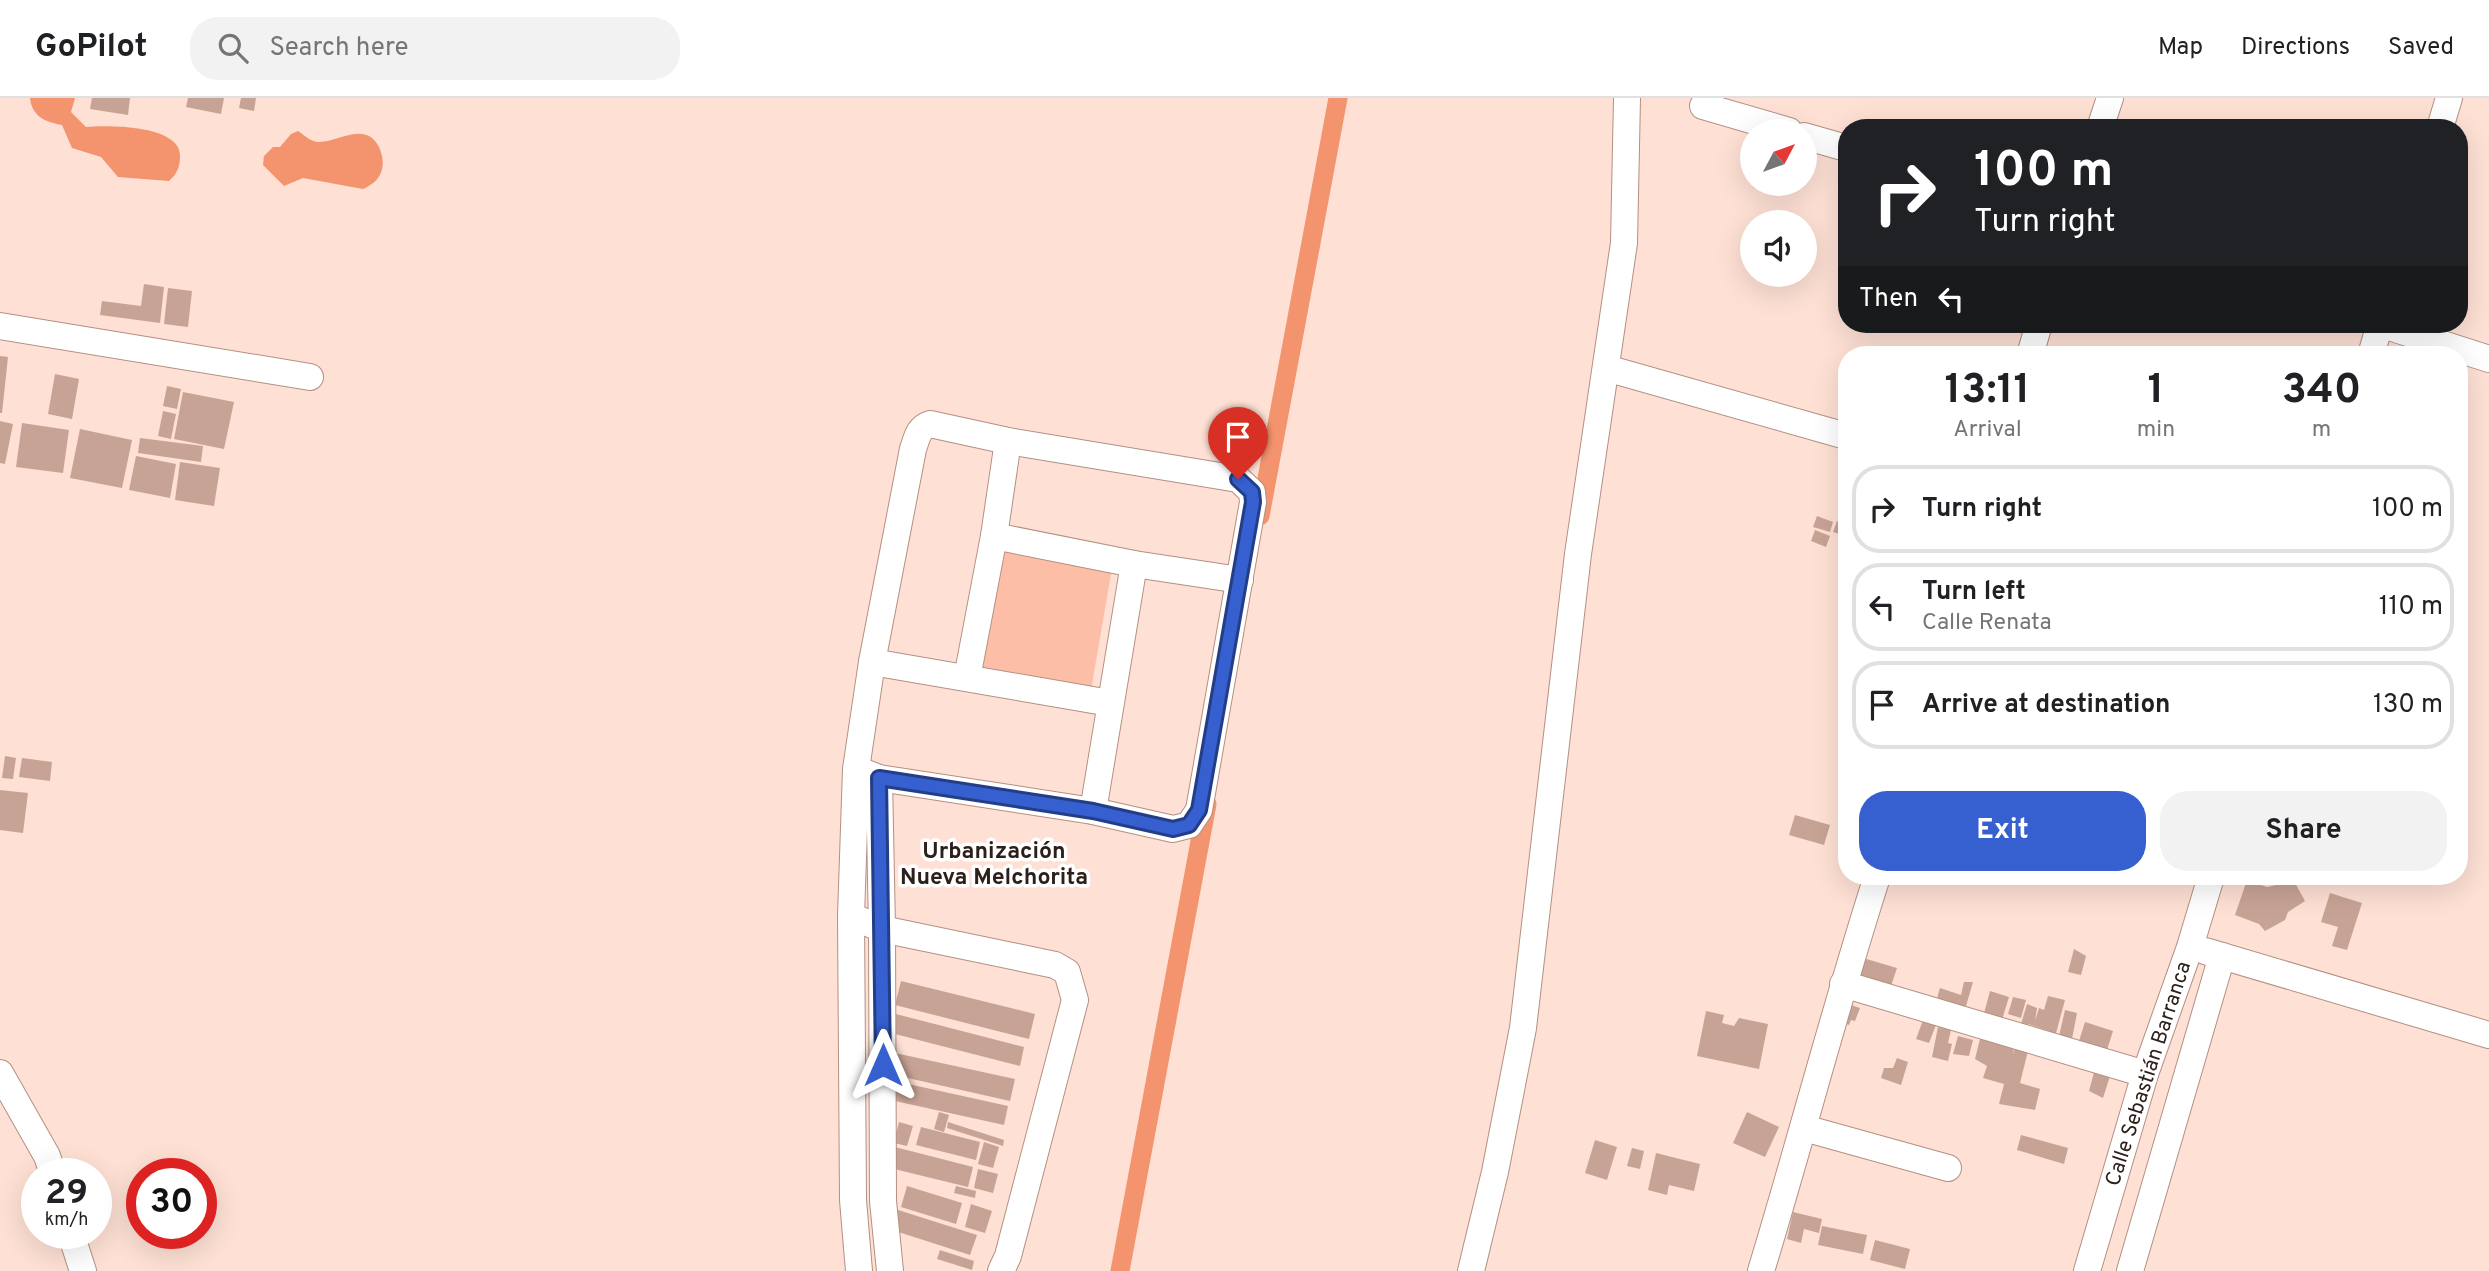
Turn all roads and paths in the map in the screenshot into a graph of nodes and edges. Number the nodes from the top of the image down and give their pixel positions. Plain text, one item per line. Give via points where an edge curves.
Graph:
1 (1627, 98) edge
2 (2110, 98) edge
3 (2449, 98) edge
4 (1703, 106) dead end
5 (1748, 119) edge
6 (2103, 119) edge
7 (2443, 119) edge
8 (1817, 140) edge
9 (1838, 146) edge
10 (0, 326) edge
11 (2408, 333) edge
12 (2449, 346) edge
13 (2468, 352) edge
14 (2489, 359) edge
15 (1606, 368) junction
16 (310, 377) dead end
17 (1838, 434) edge
18 (1008, 441) junction
19 (994, 536) junction
20 (1134, 564) junction
21 (1240, 580) junction
22 (872, 662) junction
23 (967, 678) junction
24 (1110, 703) junction
25 (867, 774) junction
26 (1093, 811) junction
27 (1874, 885) edge
28 (2209, 885) edge
29 (851, 916) junction
30 (882, 929) junction
31 (2190, 947) junction
32 (2222, 956) junction
33 (1843, 984) junction
34 (2489, 1035) edge
35 (0, 1073) edge
36 (2145, 1074) junction
37 (1804, 1128) junction
38 (48, 1158) edge
39 (2119, 1165) junction
40 (1948, 1168) dead end
41 (2156, 1183) junction
42 (76, 1249) edge
43 (83, 1271) edge
44 (859, 1271) edge
45 (890, 1271) edge
46 (1001, 1271) edge
47 (1471, 1271) edge
48 (1760, 1271) edge
49 (2087, 1271) edge
50 (2130, 1271) edge

1 - 15 street via 1624,243
2 - 6 street
3 - 7 street
4 - 5 street
8 - 9 street
10 - 16 street
11 - 12 street
13 - 14 street
15 - 17 street
15 - 47 street via 1577,568 1523,1028
18 - 19 street
18 - 21 street via 1238,479 1252,492 1253,502
18 - 22 street via 930,424 919,431
19 - 20 street
19 - 23 street
20 - 21 street
20 - 24 street
21 - 26 street via 1199,810 1189,825 1173,829
22 - 23 street
22 - 25 street
23 - 24 street
24 - 26 street
25 - 26 street
25 - 29 street
25 - 30 street
27 - 33 street
28 - 31 street, Calle Sebastián Barranca
29 - 30 street
29 - 44 street via 853,1200
30 - 45 street via 883,1201
30 - 46 street via 1055,965 1067,972 1075,1000
31 - 32 street
31 - 36 street, Calle Sebastián Barranca
32 - 34 street
32 - 41 street
33 - 36 street
33 - 37 street
35 - 38 street
36 - 39 street, Calle Sebastián Barranca
37 - 40 street
37 - 48 street
39 - 41 street
39 - 49 street, Calle Sebastián Barranca
41 - 50 street
42 - 43 street

